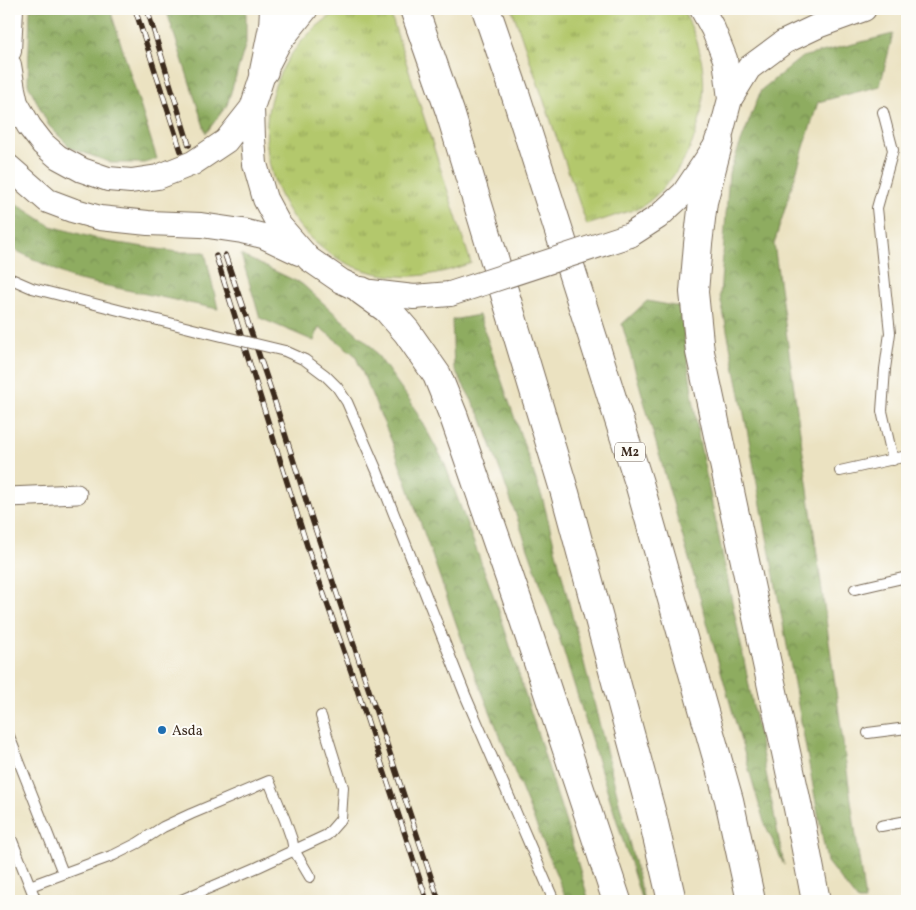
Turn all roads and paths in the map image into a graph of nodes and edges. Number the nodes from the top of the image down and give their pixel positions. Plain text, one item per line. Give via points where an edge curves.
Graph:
1 (11, 9) edge
2 (274, 9) edge
3 (306, 9) edge
4 (414, 9) edge
5 (486, 9) edge
6 (702, 9) edge
7 (864, 9) edge
8 (9, 51) edge
9 (9, 65) edge
10 (264, 72) junction
11 (730, 99) junction
12 (252, 108) junction
13 (883, 112) dead end
14 (719, 141) junction
15 (9, 167) edge
16 (309, 259) junction
17 (9, 278) edge
18 (362, 291) junction
19 (907, 456) edge
20 (893, 460) junction
21 (840, 472) dead end
22 (77, 494) dead end
23 (9, 498) edge
24 (907, 577) edge
25 (855, 589) dead end
26 (321, 716) dead end
27 (907, 728) edge
28 (868, 733) dead end
29 (9, 736) edge
30 (907, 821) edge
31 (881, 826) dead end
32 (9, 832) edge
33 (294, 850) junction
34 (64, 873) junction
35 (310, 877) dead end
36 (30, 886) junction
37 (36, 901) edge
38 (179, 901) edge
39 (554, 901) edge
40 (617, 901) edge
41 (672, 901) edge
42 (752, 901) edge
43 (816, 901) edge

1 - 8 street
2 - 10 highway
3 - 10 street via 278,44
4 - 41 highway via 450,112 565,493
5 - 42 highway, M2 via 639,483 728,800
6 - 11 street via 725,60
7 - 11 street via 784,42 749,68
9 - 12 street via 16,103 43,144 82,170 108,179 158,177 193,163 226,141
10 - 12 street
11 - 14 street
12 - 16 street via 256,164 265,199 279,224
13 - 20 lane via 893,150 877,208 890,333 882,410
14 - 18 street, bridge via 684,193 658,217 630,235 450,294 414,297
14 - 43 highway via 703,202 698,244 694,292 700,352
15 - 16 street via 48,201 72,210 100,218 242,231 264,236
16 - 18 street
17 - 39 lane, bridge via 32,288 285,351 305,360 337,387 347,402 377,471 473,714
18 - 40 highway via 388,309 437,376 522,614
19 - 20 lane
20 - 21 lane
22 - 23 street
24 - 25 lane
26 - 33 lane via 343,787 340,819 327,835
27 - 28 lane
29 - 34 lane
30 - 31 lane
32 - 36 lane
33 - 34 lane via 269,782 163,827 114,855
33 - 35 lane
33 - 38 lane
34 - 36 lane
36 - 37 lane

